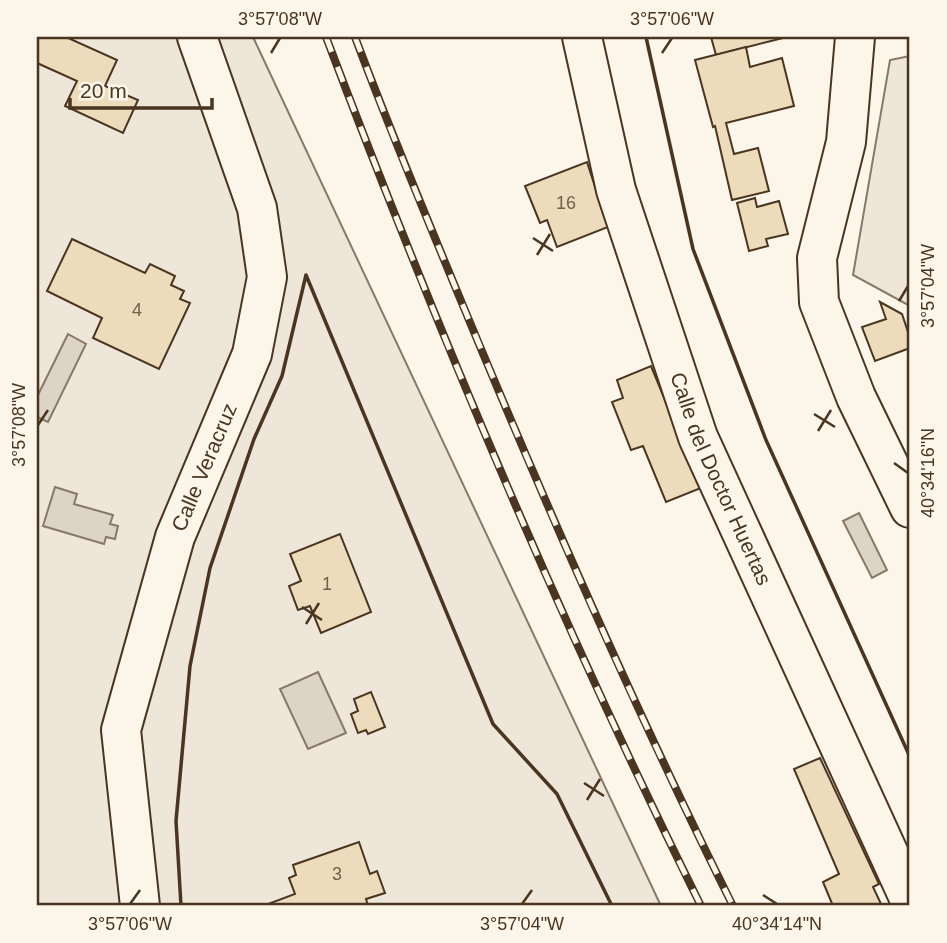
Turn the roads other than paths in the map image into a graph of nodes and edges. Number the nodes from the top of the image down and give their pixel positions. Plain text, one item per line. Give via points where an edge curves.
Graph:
1 (197, 37) edge
2 (582, 37) edge
3 (855, 37) edge
4 (910, 508) edge
5 (910, 900) edge
6 (140, 906) edge

1 - 6 street, Calle Veracruz via 257,208 267,278 252,354 175,537 121,730
2 - 5 street, Calle del Doctor Huertas via 616,190 698,437
3 - 4 street via 846,142 817,258 818,302 856,397

